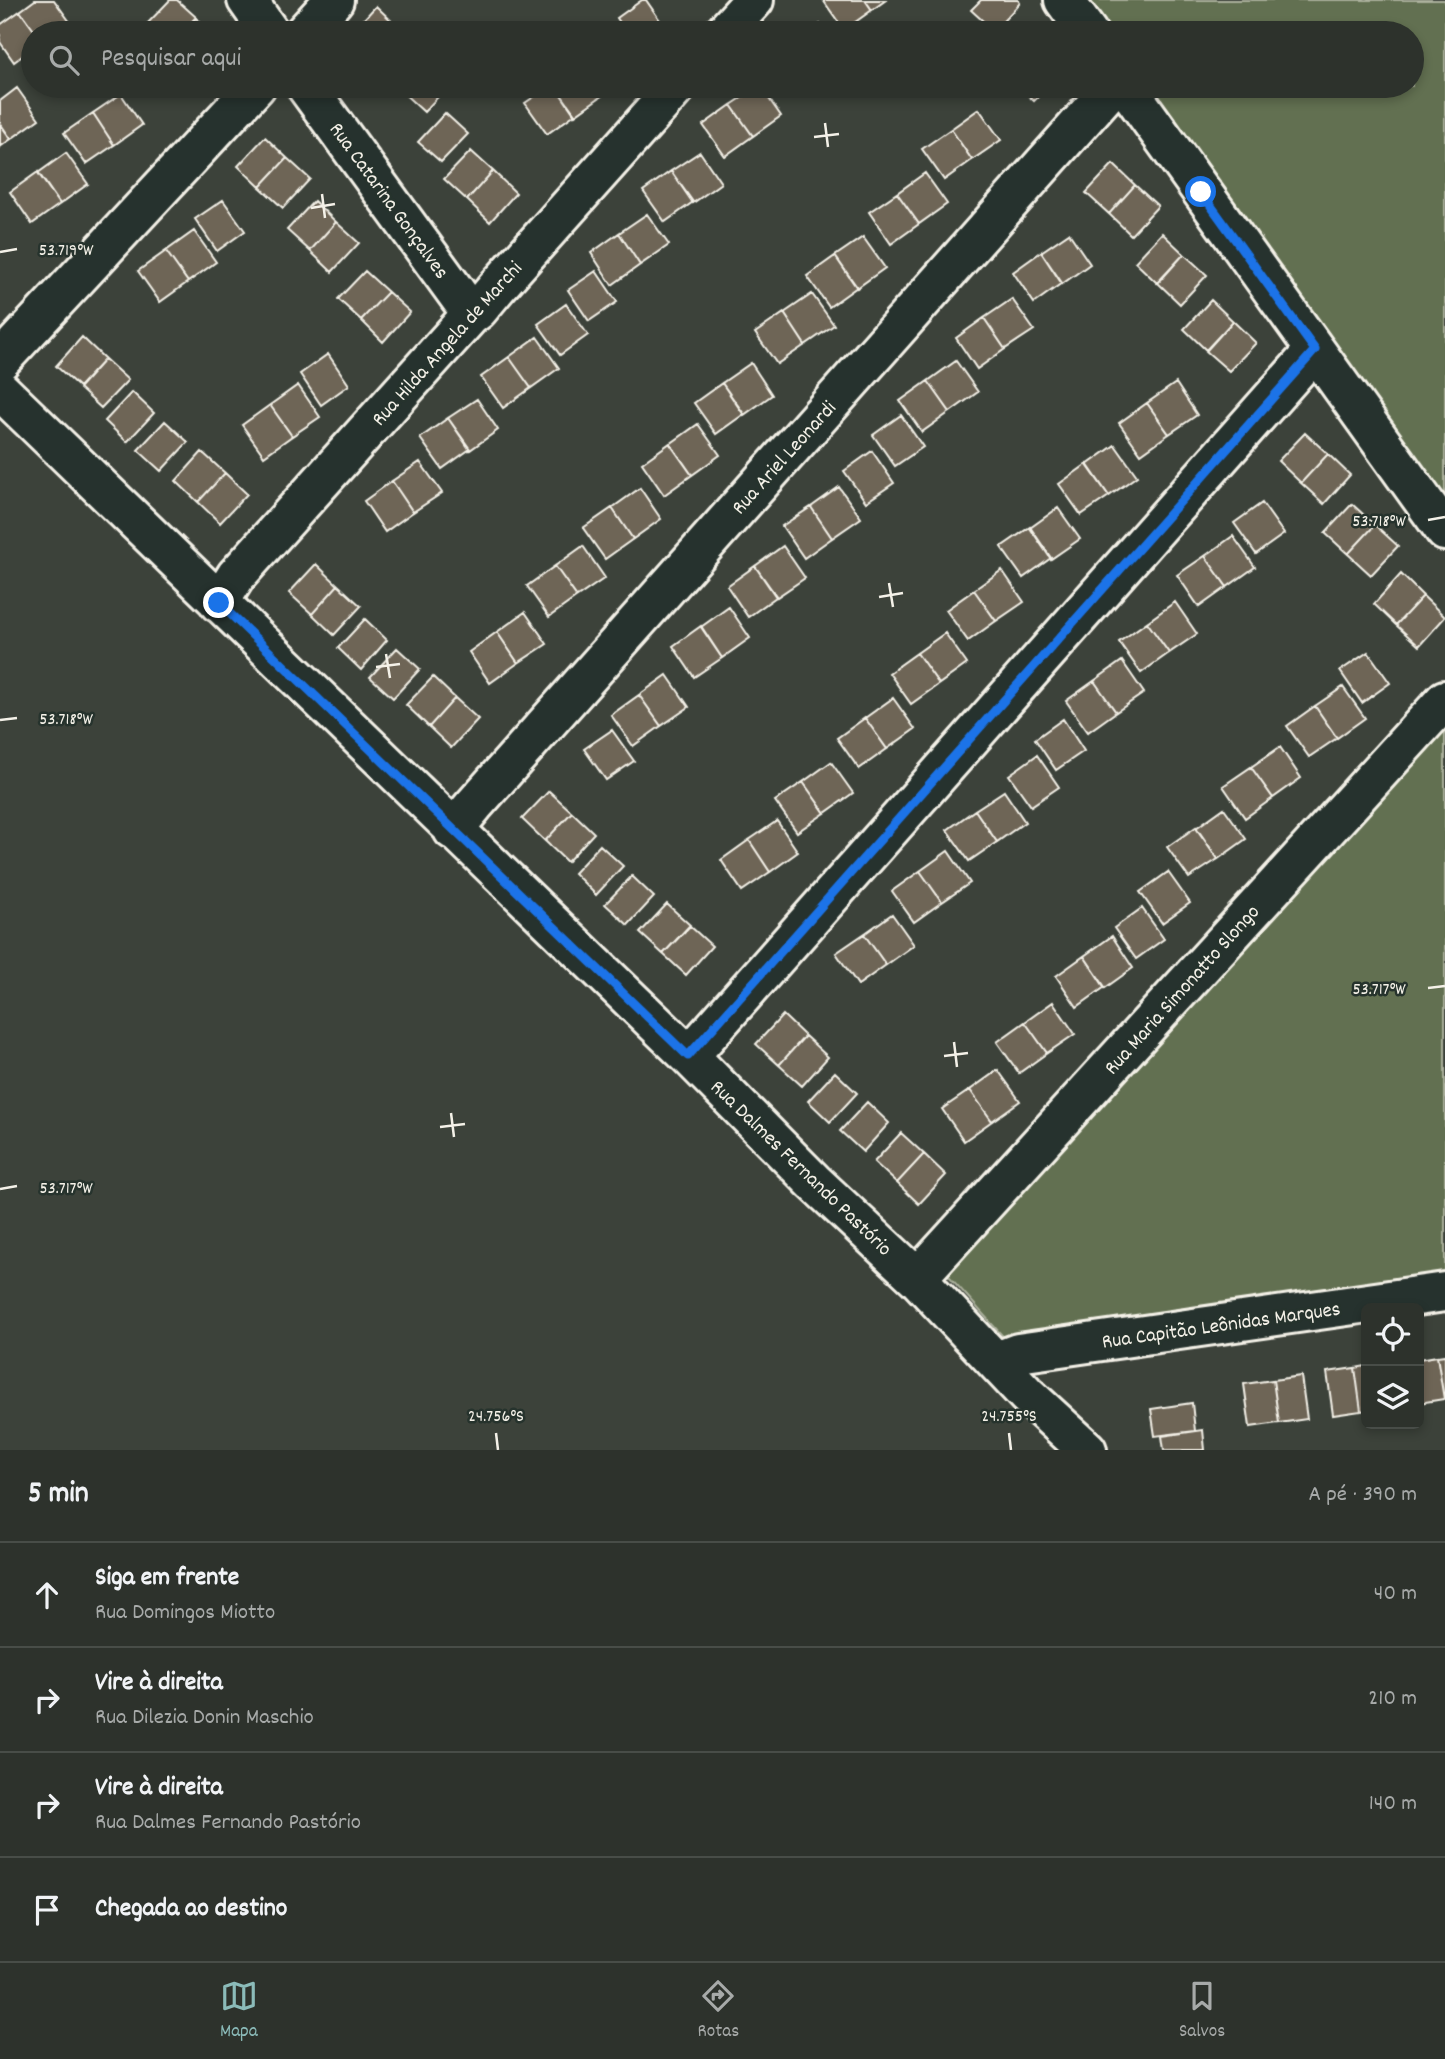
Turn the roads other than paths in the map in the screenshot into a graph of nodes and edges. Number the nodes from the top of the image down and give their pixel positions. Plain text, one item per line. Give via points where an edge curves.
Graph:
1 (247, 0) edge
2 (334, 0) edge
3 (754, 0) edge
4 (1064, 0) edge
5 (262, 21) edge
6 (315, 21) edge
7 (735, 21) edge
8 (1079, 21) edge
9 (245, 98) edge
10 (315, 98) edge
11 (666, 98) edge
12 (1102, 98) edge
13 (1135, 98) edge
14 (478, 310) junction
15 (1315, 350) junction
16 (0, 360) edge
17 (0, 390) edge
18 (1445, 531) edge
19 (219, 603) junction
20 (1445, 700) edge
21 (453, 830) junction
22 (688, 1056) junction
23 (917, 1278) junction
24 (1445, 1292) edge
25 (997, 1361) junction
26 (1087, 1450) edge

1 - 5 street
2 - 6 street
3 - 7 street
4 - 8 street
9 - 16 street
10 - 14 street, Rua Catarina Gonçalves via 463,302
11 - 14 street, Rua Hilda Angela de Marchi
12 - 21 street, Rua Ariel Leonardi
13 - 15 street
14 - 19 street, Rua Hilda Angela de Marchi via 236,576
15 - 18 street
15 - 22 street
17 - 19 street, Rua Dalmes Fernando Pastório
19 - 21 street, Rua Dalmes Fernando Pastório
20 - 23 street, Rua Maria Simonatto Slongo
21 - 22 street, Rua Dalmes Fernando Pastório
22 - 23 street, Rua Dalmes Fernando Pastório
23 - 25 street, Rua Dalmes Fernando Pastório
24 - 25 street, Rua Capitão Leônidas Marques via 1018,1353
25 - 26 street, Rua Dalmes Fernando Pastório

